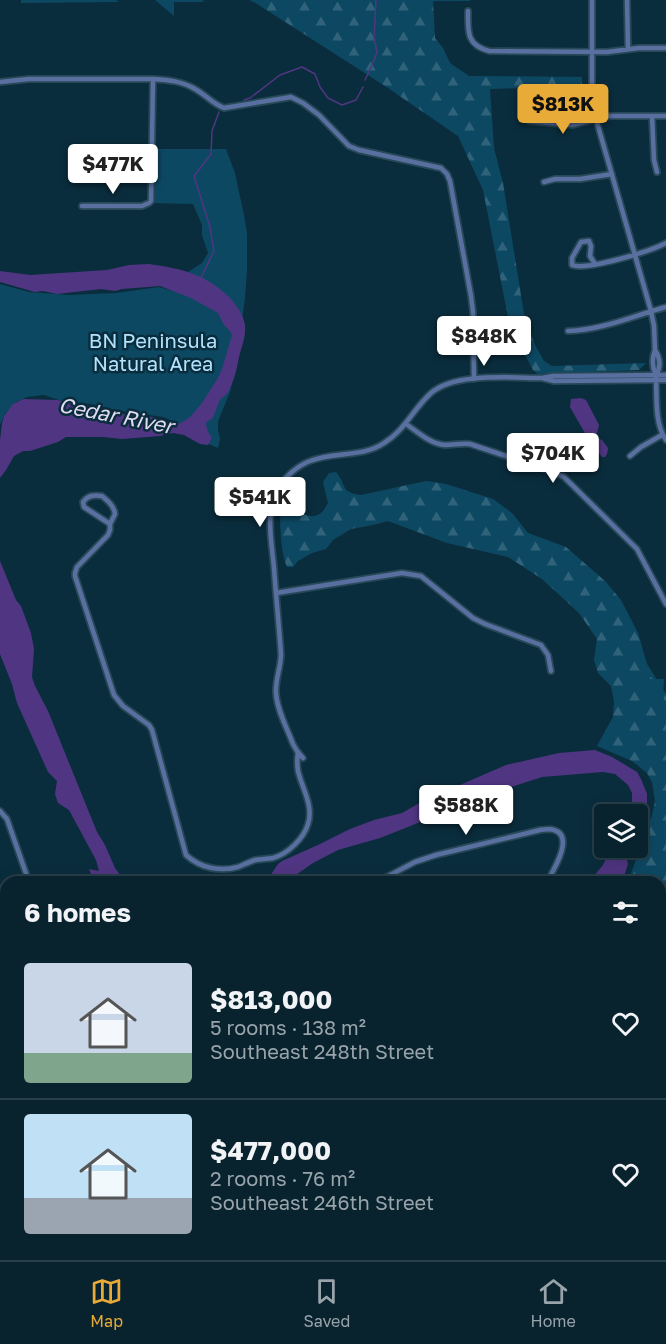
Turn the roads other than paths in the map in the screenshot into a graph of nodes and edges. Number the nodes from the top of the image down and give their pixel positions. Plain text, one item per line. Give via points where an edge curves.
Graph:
1 (592, 0) edge
2 (627, 0) edge
3 (468, 11) dead end
4 (666, 48) edge
5 (628, 49) junction
6 (592, 52) junction
7 (153, 78) junction
8 (0, 82) edge
9 (652, 116) junction
10 (666, 116) edge
11 (596, 119) junction
12 (529, 121) dead end
13 (657, 172) dead end
14 (612, 174) junction
15 (544, 182) dead end
16 (82, 206) dead end
17 (666, 243) edge
18 (635, 254) junction
19 (595, 264) junction
20 (666, 307) edge
21 (651, 311) junction
22 (608, 325) junction
23 (568, 331) dead end
24 (610, 332) dead end
25 (666, 375) edge
26 (656, 377) junction
27 (474, 379) junction
28 (666, 380) edge
29 (666, 413) edge
30 (658, 414) junction
31 (406, 424) junction
32 (664, 438) edge
33 (630, 456) dead end
34 (110, 524) junction
35 (276, 593) junction
36 (666, 603) edge
37 (551, 671) dead end
38 (297, 752) junction
39 (303, 758) dead end
40 (0, 811) edge
41 (27, 876) edge
42 (388, 876) edge
43 (550, 876) edge

1 - 6 street
2 - 5 street
3 - 6 street via 470,37 481,49
4 - 5 street
5 - 6 street
6 - 11 street
7 - 8 street via 29,78
7 - 16 street via 149,203
7 - 27 street via 196,89 224,108 291,97 319,115 349,146 441,168 450,181 472,304
9 - 10 street
9 - 11 street
9 - 13 street
11 - 12 street via 572,124
11 - 14 street
14 - 15 street
14 - 18 street
17 - 18 street
18 - 19 street
18 - 21 street
19 - 19 street via 572,265 581,242 589,241
20 - 21 street
21 - 22 street
21 - 26 street via 658,356
22 - 23 street
22 - 24 street
25 - 26 street
26 - 27 street
26 - 28 street
26 - 30 street
27 - 31 street via 452,382 435,390
29 - 30 street
30 - 32 street
31 - 35 street via 375,449 313,460 284,480 270,515
31 - 36 street via 435,442 470,444 564,477 637,549
32 - 33 street via 640,447
34 - 34 street via 84,507 86,498 102,496 107,500 115,514
34 - 38 street via 108,535 77,567 75,576 114,695 152,730 186,855 205,867 237,867 282,854 303,838 310,810
35 - 37 street via 402,573 421,576 473,618 541,645
35 - 38 street via 281,654 276,695
38 - 39 street
40 - 41 street via 7,819
42 - 43 street via 436,855 550,829 559,832 564,842

